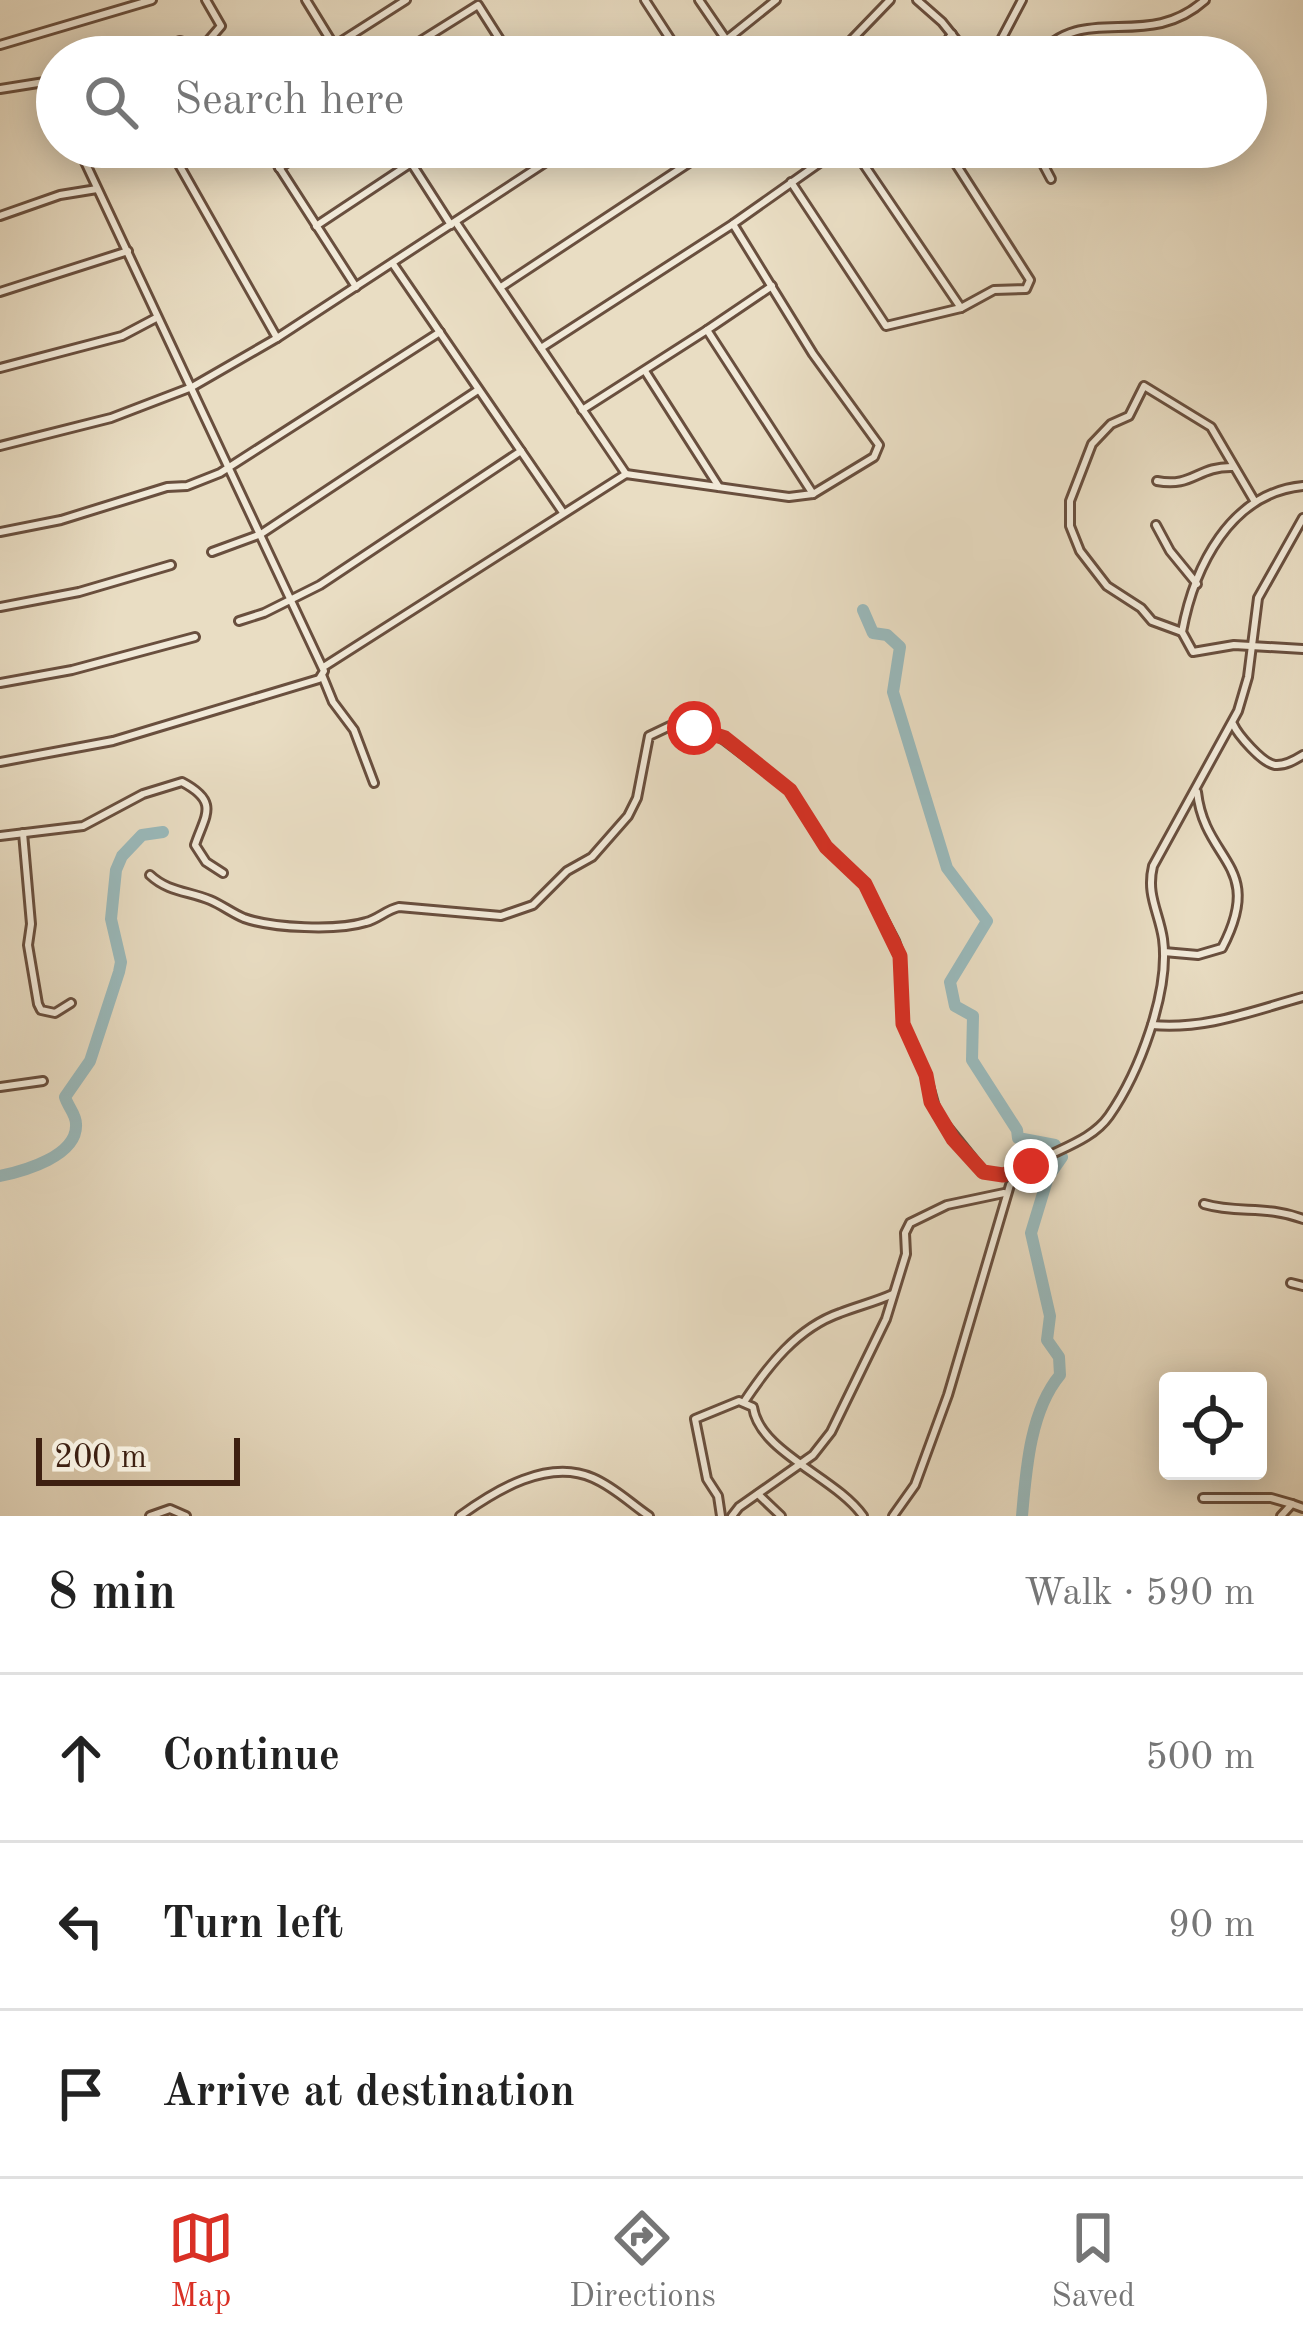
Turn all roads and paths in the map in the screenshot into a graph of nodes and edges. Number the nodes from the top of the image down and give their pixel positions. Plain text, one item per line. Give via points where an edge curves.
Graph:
1 (152, 0) edge
2 (206, 0) edge
3 (220, 0) edge
4 (306, 0) edge
5 (406, 0) edge
6 (645, 0) edge
7 (699, 0) edge
8 (776, 0) edge
9 (890, 0) edge
10 (917, 0) edge
11 (1022, 0) edge
12 (1205, 0) edge
13 (482, 3) edge
14 (218, 16) junction
15 (1133, 17) dead end
16 (1065, 24) dead end
17 (952, 34) edge
18 (216, 36) edge
19 (328, 36) edge
20 (350, 36) edge
21 (429, 36) edge
22 (500, 36) edge
23 (668, 36) edge
24 (724, 36) edge
25 (733, 36) edge
26 (855, 36) edge
27 (1003, 36) edge
28 (1051, 36) edge
29 (0, 45) edge
30 (36, 84) edge
31 (0, 89) edge
32 (87, 168) edge
33 (181, 168) edge
34 (279, 168) edge
35 (403, 168) edge
36 (414, 168) edge
37 (537, 168) edge
38 (681, 168) edge
39 (811, 168) edge
40 (866, 168) edge
41 (958, 168) edge
42 (1045, 168) edge
43 (1051, 179) dead end
44 (791, 182) junction
45 (97, 189) junction
46 (0, 216) edge
47 (453, 224) junction
48 (733, 224) junction
49 (316, 226) junction
50 (128, 251) junction
51 (393, 264) junction
52 (772, 286) junction
53 (356, 287) junction
54 (501, 287) junction
55 (0, 292) edge
56 (961, 308) junction
57 (156, 318) junction
58 (706, 330) junction
59 (440, 332) junction
60 (277, 338) junction
61 (541, 348) junction
62 (0, 368) edge
63 (645, 370) junction
64 (192, 387) junction
65 (478, 390) junction
66 (582, 410) junction
67 (0, 446) edge
68 (521, 451) junction
69 (1233, 467) junction
70 (228, 468) junction
71 (626, 474) junction
72 (1157, 481) dead end
73 (719, 487) junction
74 (1303, 487) edge
75 (813, 494) junction
76 (1256, 502) junction
77 (562, 512) junction
78 (1303, 518) edge
79 (1156, 525) dead end
80 (0, 532) edge
81 (261, 534) junction
82 (212, 552) dead end
83 (171, 565) dead end
84 (1197, 584) junction
85 (291, 599) junction
86 (0, 607) edge
87 (239, 621) dead end
88 (1182, 632) junction
89 (195, 638) dead end
90 (1251, 646) junction
91 (1303, 649) edge
92 (323, 671) junction
93 (0, 683) edge
94 (1233, 724) junction
95 (1303, 755) edge
96 (0, 762) edge
97 (374, 783) dead end
98 (1197, 789) junction
99 (23, 833) junction
100 (0, 836) edge
101 (223, 873) dead end
102 (150, 875) dead end
103 (1164, 952) junction
104 (1303, 998) edge
105 (71, 1003) dead end
106 (1152, 1025) junction
107 (43, 1081) dead end
108 (0, 1088) edge
109 (1021, 1171) junction
110 (1006, 1193) junction
111 (1204, 1204) dead end
112 (1303, 1219) edge
113 (1291, 1282) dead end
114 (1303, 1286) edge
115 (893, 1294) junction
116 (743, 1402) junction
117 (800, 1464) junction
118 (758, 1494) junction
119 (1203, 1498) dead end
120 (1299, 1505) edge
121 (150, 1516) edge
122 (186, 1516) edge
123 (460, 1516) edge
124 (649, 1516) edge
125 (721, 1516) edge
126 (732, 1516) edge
127 (781, 1516) edge
128 (863, 1516) edge
129 (893, 1516) edge
130 (1281, 1516) edge

1 - 29 street
2 - 14 street
3 - 14 street
4 - 19 street
5 - 20 street
6 - 23 street
7 - 24 street
8 - 25 street
9 - 26 street
10 - 17 street
11 - 27 street
12 - 15 street via 1153,22
13 - 21 street
13 - 22 street
14 - 18 street
16 - 28 street
30 - 31 street
32 - 45 street
33 - 60 street
34 - 49 street
35 - 49 street
36 - 47 street
37 - 47 street
38 - 54 street
39 - 44 street
40 - 56 street
41 - 56 street via 1030,280 1022,290 994,290
42 - 43 street
44 - 48 street
44 - 56 street via 886,326
45 - 46 street
45 - 50 street
47 - 51 street
47 - 54 street
48 - 52 street
48 - 61 street
49 - 53 street
50 - 55 street
50 - 57 street
51 - 53 street
51 - 59 street
52 - 58 street
52 - 75 street via 880,449
53 - 60 street
54 - 61 street
57 - 62 street via 122,336
57 - 64 street
58 - 63 street
58 - 75 street
59 - 65 street
59 - 70 street
60 - 64 street
61 - 66 street
63 - 66 street
63 - 73 street
64 - 67 street via 112,418
64 - 70 street
65 - 68 street
65 - 81 street
66 - 71 street
68 - 77 street
68 - 85 street
69 - 72 street via 1181,484
69 - 76 street
69 - 88 street via 1202,419 1142,386 1130,416 1092,444 1070,501 1080,551 1107,586 1152,621
70 - 80 street via 187,486
70 - 81 street
71 - 73 street
71 - 77 street
73 - 75 street
74 - 76 street
76 - 84 street via 1220,533
77 - 92 street
78 - 90 street via 1258,598
79 - 84 street
81 - 82 street
81 - 85 street
83 - 86 street
84 - 88 street
85 - 87 street
85 - 92 street
88 - 90 street via 1193,652
89 - 93 street
90 - 91 street
90 - 94 street
92 - 96 street via 113,741
92 - 97 street
94 - 95 street via 1269,763
94 - 98 street
98 - 103 street via 1151,874
98 - 103 street via 1239,898 1222,947
99 - 100 street
99 - 101 street via 94,822 182,782 208,808 195,845
99 - 105 street via 38,1004 55,1013
102 - 109 street via 268,923 330,928 400,907 511,914 592,857 628,816 649,736 670,726 715,734 790,790 826,847 865,884 900,956 903,1024 953,1139 983,1172
103 - 106 street
104 - 106 street via 1196,1026
106 - 109 street via 1109,1115
107 - 108 street
109 - 110 street
110 - 115 street via 913,1220
110 - 129 street via 948,1395 915,1484
111 - 112 street
113 - 114 street
115 - 116 street via 814,1327 776,1357
115 - 117 street via 832,1432
116 - 117 street
116 - 125 street via 695,1419
117 - 118 street
117 - 128 street
118 - 126 street
118 - 127 street
119 - 120 street
120 - 130 street
121 - 122 street via 170,1509
123 - 124 street via 554,1471 596,1479

